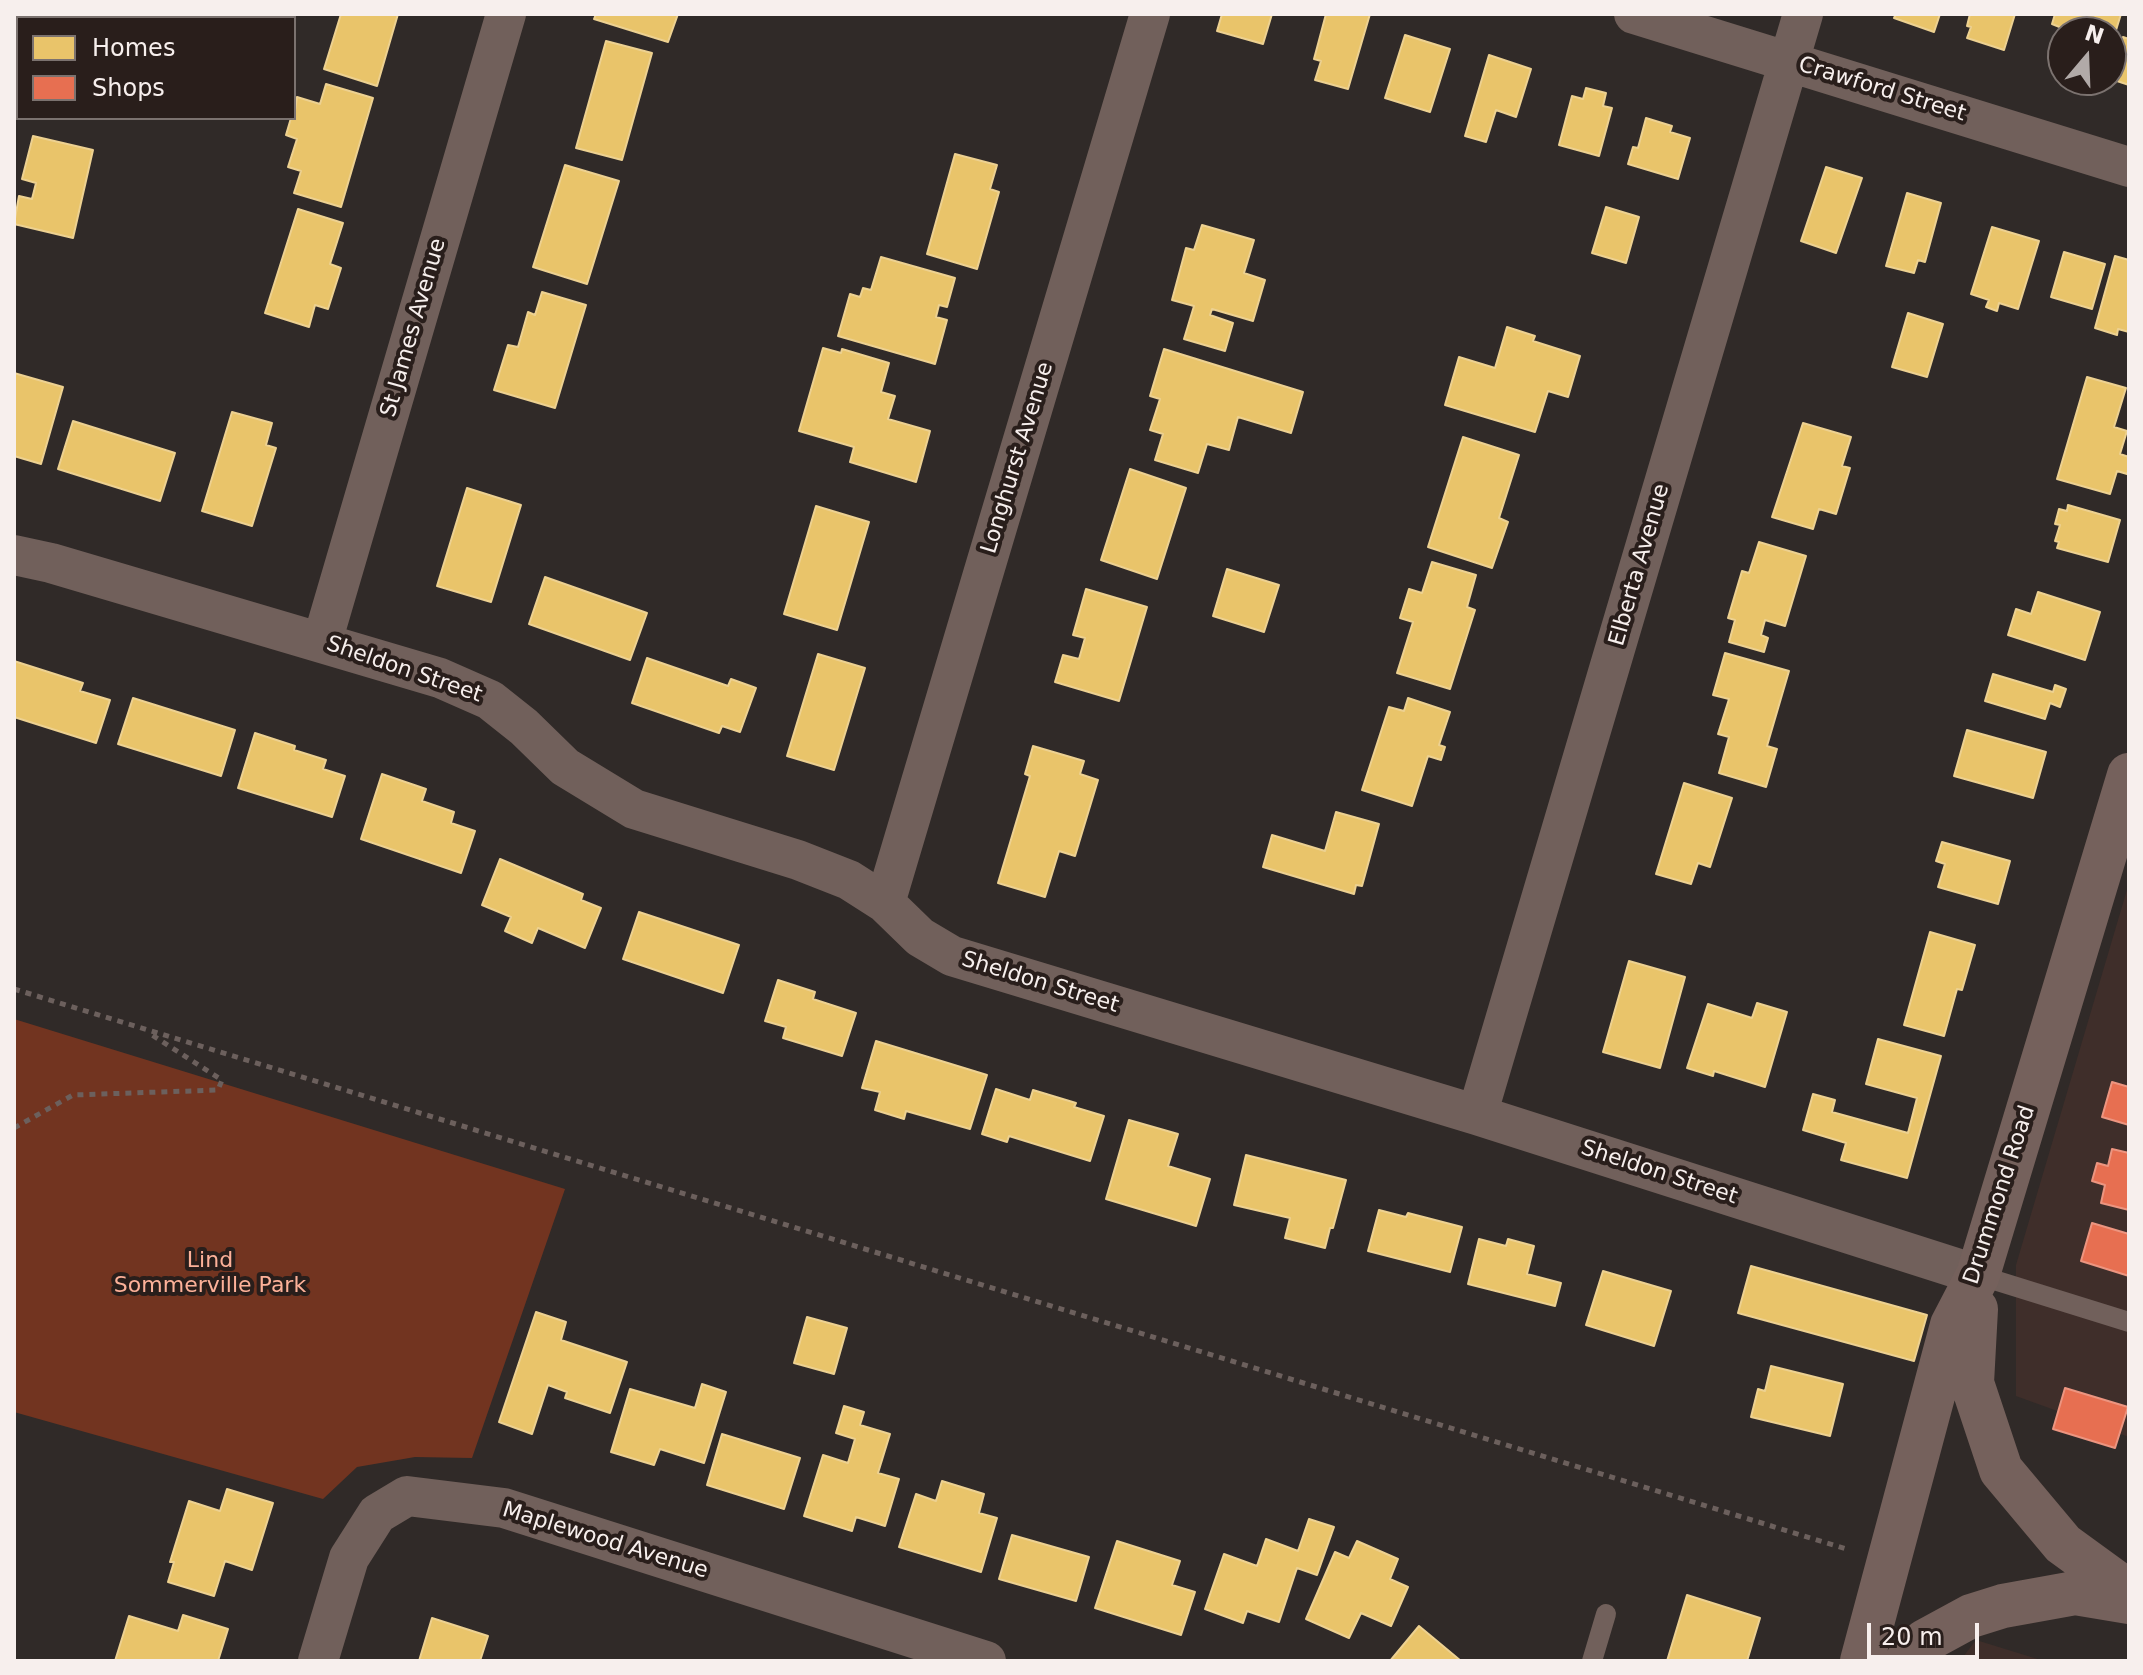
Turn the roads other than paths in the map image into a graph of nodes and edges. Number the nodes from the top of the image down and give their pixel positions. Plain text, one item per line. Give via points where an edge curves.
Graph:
1 (506, 14) edge
2 (1150, 14) edge
3 (1634, 14) edge
4 (1803, 14) edge
5 (1789, 61) junction
6 (2129, 167) edge
7 (14, 555) edge
8 (322, 642) junction
9 (2129, 775) edge
10 (885, 903) junction
11 (1477, 1115) junction
12 (1978, 1275) junction
13 (2129, 1322) edge
14 (2129, 1592) edge
15 (2129, 1602) edge
16 (1606, 1614) dead end
17 (318, 1661) edge
18 (986, 1661) edge
19 (1592, 1661) edge
20 (1862, 1661) edge
21 (1907, 1661) edge

1 - 8 street, St James Avenue
2 - 10 street, Longhurst Avenue
3 - 5 street, Crawford Street
4 - 5 street, Elberta Avenue
5 - 6 street, Crawford Street
5 - 11 street, Elberta Avenue
7 - 8 street, Sheldon Street
8 - 10 street, Sheldon Street via 440,678 490,700 565,767 634,809 798,860 849,880
9 - 12 main road, Drummond Road
10 - 11 street, Sheldon Street via 920,937 952,956
11 - 12 street, Sheldon Street
12 - 13 lane
12 - 14 main road via 1972,1383 2001,1470 2063,1544
12 - 20 main road, Drummond Road via 1952,1325
15 - 21 main road via 2075,1593 2003,1606 1925,1641
16 - 19 lane
17 - 18 street, Maplewood Avenue via 349,1558 377,1514 407,1496 504,1508

